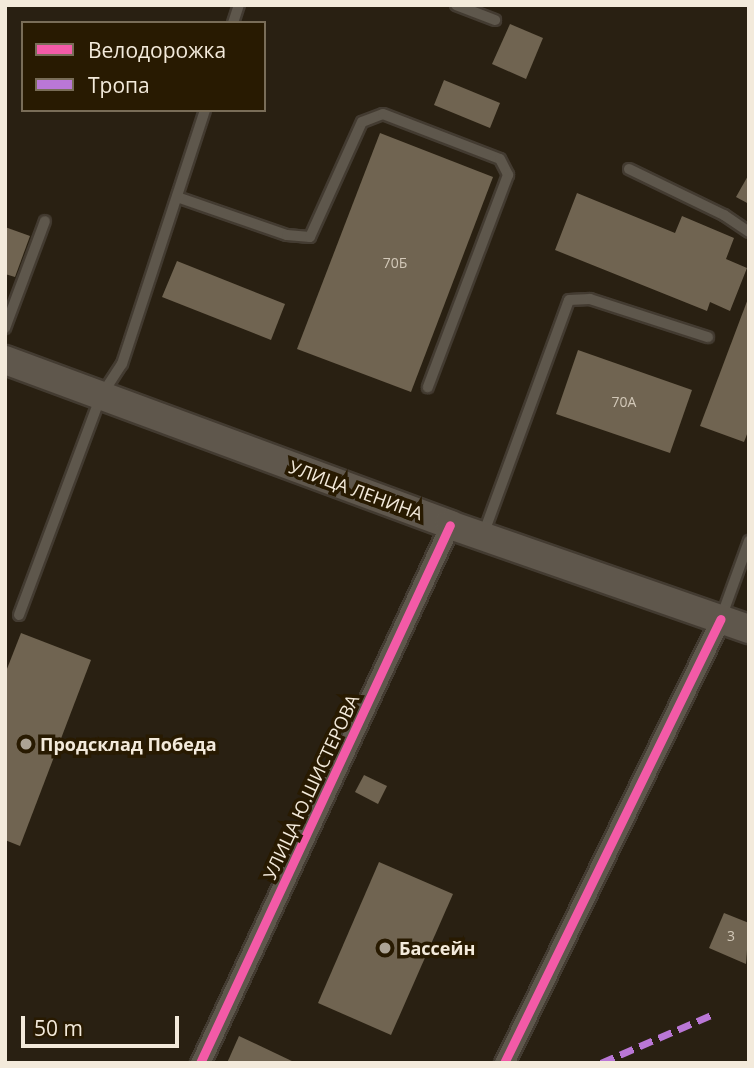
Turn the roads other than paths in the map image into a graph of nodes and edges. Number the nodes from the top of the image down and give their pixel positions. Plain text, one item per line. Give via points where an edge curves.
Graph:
1 (456, 5) edge
2 (495, 20) dead end
3 (204, 112) edge
4 (629, 169) dead end
5 (177, 197) junction
6 (45, 221) dead end
7 (749, 232) edge
8 (5, 328) edge
9 (708, 337) dead end
10 (5, 360) edge
11 (428, 387) dead end
12 (101, 396) junction
13 (450, 525) junction
14 (482, 536) junction
15 (749, 541) edge
16 (19, 615) dead end
17 (720, 619) junction
18 (749, 629) edge
19 (200, 1063) edge
20 (504, 1063) edge

1 - 2 lane
3 - 5 lane
4 - 7 lane
5 - 11 lane via 287,235 310,237 362,122 383,114 500,159 508,175
5 - 12 lane via 122,364
6 - 8 lane
9 - 14 lane via 590,299 569,300
10 - 12 main road, УЛИЦА ЛЕНИНА
12 - 13 main road, УЛИЦА ЛЕНИНА
12 - 16 lane
13 - 14 main road, УЛИЦА ЛЕНИНА
13 - 19 street, УЛИЦА Ю.ШИСТЕРОВА
14 - 17 main road, УЛИЦА ЛЕНИНА
15 - 17 lane
17 - 18 main road, УЛИЦА ЛЕНИНА
17 - 20 street

